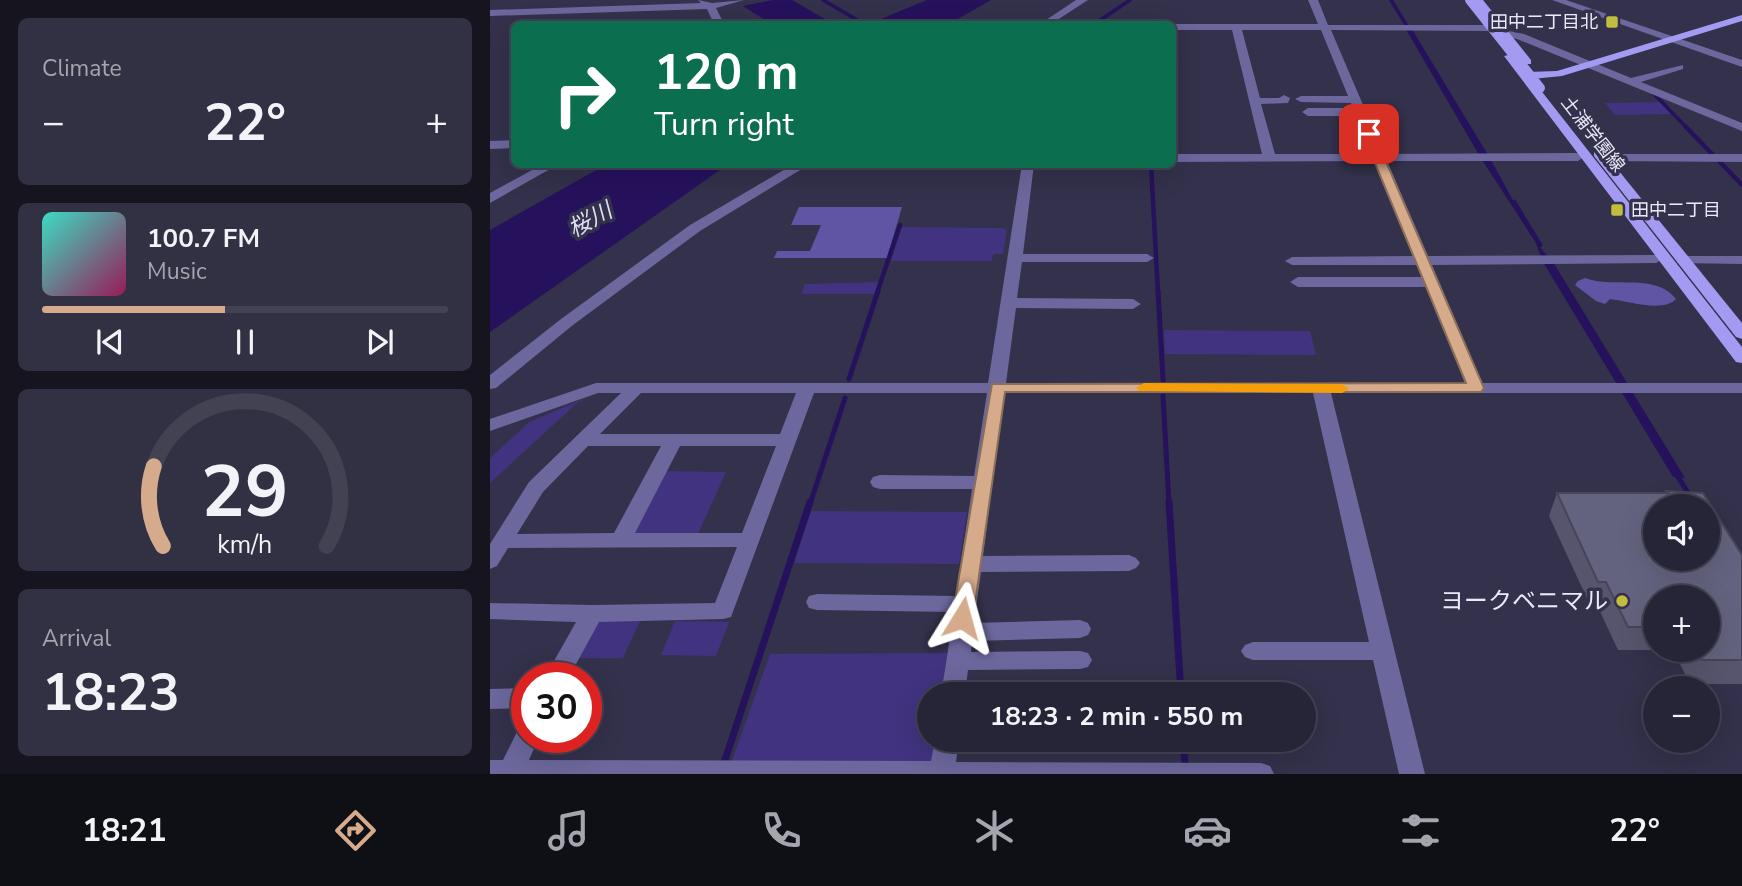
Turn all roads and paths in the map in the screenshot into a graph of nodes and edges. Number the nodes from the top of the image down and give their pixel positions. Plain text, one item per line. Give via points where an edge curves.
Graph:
1 (1083, 0) edge
2 (1313, 0) edge
3 (1464, 0) edge
4 (1470, 0) edge
5 (1478, 0) edge
6 (1557, 0) edge
7 (1572, 0) edge
8 (737, 1) edge
9 (706, 3) edge
10 (490, 13) edge
11 (1742, 18) edge
12 (717, 21) edge
13 (1050, 21) edge
14 (1176, 27) edge
15 (1325, 27) junction
16 (1236, 28) junction
17 (1487, 28) junction
18 (1503, 33) junction
19 (1676, 38) junction
20 (1742, 57) edge
21 (1591, 64) junction
22 (1742, 64) edge
23 (1679, 67) dead end
24 (1530, 76) junction
25 (1631, 81) junction
26 (1284, 98) dead end
27 (1301, 99) dead end
28 (1255, 101) junction
29 (1357, 106) junction
30 (1308, 112) dead end
31 (1742, 127) edge
32 (511, 144) edge
33 (490, 145) edge
34 (1269, 157) junction
35 (1378, 157) junction
36 (1578, 157) dead end
37 (1176, 158) edge
38 (1611, 158) dead end
39 (1742, 158) edge
40 (546, 168) edge
41 (797, 168) edge
42 (1027, 168) edge
43 (490, 199) edge
44 (1015, 258) junction
45 (1147, 258) dead end
46 (1420, 259) junction
47 (1656, 259) dead end
48 (1683, 260) junction
49 (1742, 260) edge
50 (1292, 261) dead end
51 (1298, 282) dead end
52 (1430, 282) junction
53 (1009, 303) junction
54 (1133, 304) dead end
55 (1742, 334) edge
56 (1742, 345) edge
57 (1742, 358) edge
58 (490, 384) edge
59 (637, 387) junction
60 (998, 387) junction
61 (807, 388) junction
62 (1476, 388) junction
63 (1742, 388) edge
64 (1321, 389) junction
65 (512, 419) junction
66 (490, 425) edge
67 (490, 439) edge
68 (583, 440) junction
69 (674, 440) junction
70 (787, 440) junction
71 (880, 482) dead end
72 (983, 483) junction
73 (750, 540) junction
74 (502, 541) junction
75 (620, 541) junction
76 (490, 561) edge
77 (1129, 563) dead end
78 (971, 564) junction
79 (817, 602) dead end
80 (964, 604) junction
81 (490, 611) edge
82 (592, 614) junction
83 (1080, 629) dead end
84 (961, 632) junction
85 (1253, 651) dead end
86 (1383, 651) junction
87 (1080, 660) dead end
88 (957, 661) junction
89 (565, 662) edge
90 (955, 682) edge
91 (511, 698) edge
92 (490, 699) edge
93 (946, 752) edge
94 (516, 753) edge
95 (504, 772) edge
96 (943, 773) edge
97 (1261, 774) edge
98 (1412, 774) edge

1 - 13 street
2 - 15 street
3 - 17 main road, 土浦学園線
4 - 56 main road, bridge
5 - 18 main road, 土浦学園線
6 - 19 street
7 - 19 street
8 - 9 street
9 - 10 street
9 - 12 street
11 - 19 main road
14 - 16 street
15 - 16 street
15 - 17 street
15 - 29 street
16 - 28 street
17 - 24 main road, 土浦学園線
18 - 21 street
18 - 24 main road, 土浦学園線
19 - 20 street
19 - 21 main road
19 - 22 street
21 - 24 main road
21 - 25 street
23 - 25 street
24 - 48 main road, 土浦学園線
24 - 57 main road, 土浦学園線
25 - 31 street
26 - 28 street
27 - 29 street
28 - 34 street
29 - 30 street
29 - 35 street
32 - 33 street
34 - 35 street
34 - 37 street
35 - 36 street
35 - 46 street
38 - 39 street
40 - 43 street
41 - 58 street via 695,228
42 - 44 street
44 - 45 street
44 - 53 street
46 - 47 street
46 - 50 street
46 - 52 street
48 - 49 street
48 - 55 main road, 土浦学園線
51 - 52 street
52 - 62 street
53 - 54 street
53 - 60 street
59 - 61 street
59 - 65 street via 596,388
59 - 68 street
60 - 61 street
60 - 64 street
60 - 72 street
61 - 70 street
62 - 63 street
62 - 64 street
64 - 86 street
65 - 66 street
65 - 67 street
68 - 69 street
68 - 74 street via 536,487
69 - 70 street
69 - 75 street
70 - 73 street
71 - 72 street
72 - 78 street
73 - 75 street
73 - 82 street via 723,611
74 - 75 street
74 - 76 street
77 - 78 street
78 - 80 street
79 - 80 street
80 - 84 street
81 - 82 street
82 - 89 street
83 - 84 street
84 - 88 street
85 - 86 street
86 - 98 street
87 - 88 street
88 - 90 street
91 - 92 street
93 - 96 street
94 - 95 street
95 - 96 street
96 - 97 street

